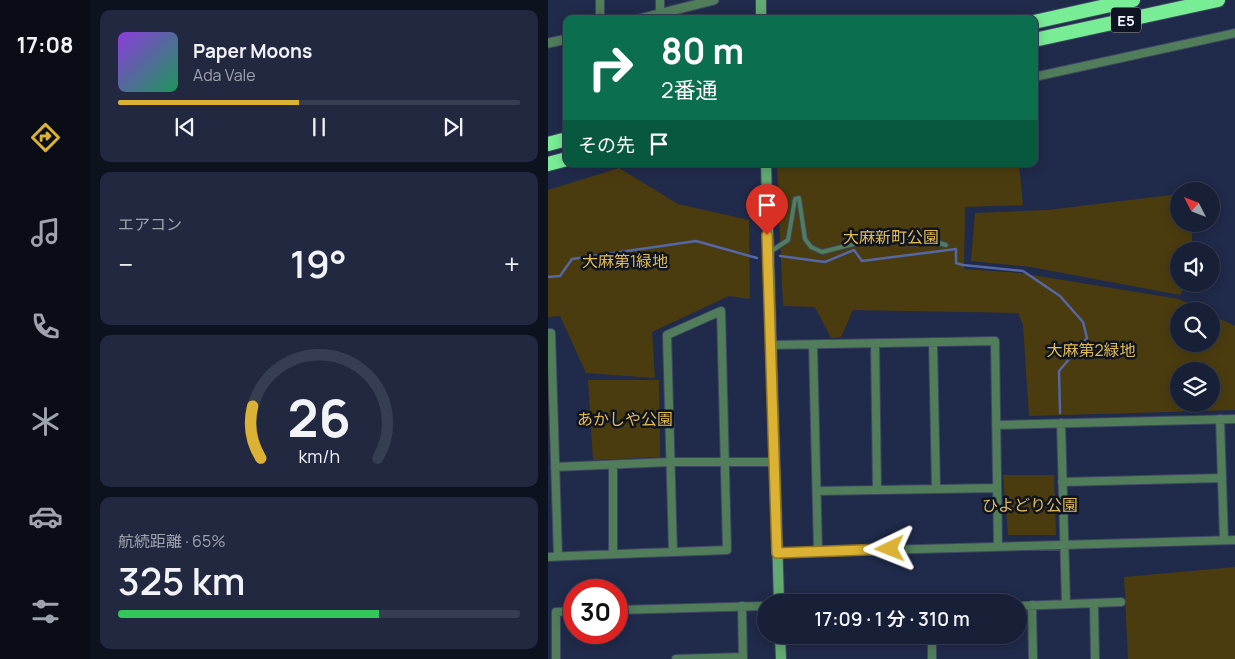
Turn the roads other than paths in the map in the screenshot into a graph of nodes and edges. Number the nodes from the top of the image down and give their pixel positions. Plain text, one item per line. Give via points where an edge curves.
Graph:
1 (600, 0) edge
2 (660, 0) edge
3 (714, 0) edge
4 (760, 0) edge
5 (1133, 0) edge
6 (1218, 0) edge
7 (660, 12) junction
8 (600, 15) edge
9 (651, 15) edge
10 (761, 15) edge
11 (1038, 21) edge
12 (1236, 33) edge
13 (1038, 39) edge
14 (563, 40) edge
15 (548, 43) edge
16 (1038, 76) edge
17 (563, 140) edge
18 (548, 144) edge
19 (563, 160) edge
20 (548, 164) edge
21 (766, 167) edge
22 (946, 245) dead end
23 (768, 253) junction
24 (548, 333) edge
25 (933, 342) junction
26 (876, 344) junction
27 (770, 345) junction
28 (813, 346) junction
29 (550, 384) edge
30 (1220, 419) junction
31 (1236, 419) edge
32 (1061, 423) junction
33 (996, 425) junction
34 (725, 461) junction
35 (670, 462) junction
36 (774, 462) junction
37 (612, 465) junction
38 (555, 467) junction
39 (1222, 478) junction
40 (1062, 482) junction
41 (936, 488) junction
42 (997, 488) junction
43 (877, 489) junction
44 (816, 491) junction
45 (1224, 540) junction
46 (1236, 540) edge
47 (1064, 544) junction
48 (998, 546) junction
49 (818, 551) junction
50 (673, 552) junction
51 (777, 553) junction
52 (613, 554) junction
53 (558, 556) junction
54 (548, 557) edge
55 (779, 594) edge
56 (1121, 602) dead end
57 (1094, 603) junction
58 (1066, 604) junction
59 (742, 606) junction
60 (757, 606) edge
61 (1027, 606) edge
62 (1032, 606) junction
63 (628, 610) edge
64 (563, 612) edge
65 (780, 644) edge
66 (932, 644) edge
67 (743, 658) edge
68 (556, 659) edge
69 (676, 659) edge
70 (781, 659) edge
71 (932, 659) edge
72 (1033, 659) edge
73 (1095, 659) edge

1 - 8 street
2 - 7 street
3 - 7 street
4 - 10 main road
5 - 11 highway, E5
6 - 13 highway, E5
7 - 9 street
12 - 16 street
14 - 15 street
17 - 18 highway
19 - 20 highway
21 - 23 main road
22 - 23 lane via 929,240 910,244 906,240 865,242 822,252 811,247 805,238 799,198 795,199 788,240
23 - 27 main road
24 - 29 street via 551,333
25 - 26 street
25 - 33 street via 995,341
25 - 41 street
26 - 28 street
26 - 43 street
27 - 28 street
27 - 36 main road
28 - 44 street
29 - 38 street
30 - 31 street
30 - 32 street
30 - 39 street
32 - 33 street
32 - 40 street
33 - 42 street
34 - 35 street
34 - 35 street via 721,311 667,335
34 - 36 street
34 - 50 street via 727,550
35 - 37 street
35 - 50 street
36 - 51 main road
37 - 38 street
37 - 52 street
38 - 53 street
39 - 40 street
39 - 45 street
40 - 47 street
41 - 42 street
41 - 43 street
42 - 48 street
43 - 44 street
44 - 49 street
45 - 46 street
45 - 47 street
47 - 48 street
47 - 58 street
48 - 49 street
49 - 51 street
50 - 52 street
51 - 55 main road
52 - 53 street
53 - 54 street
56 - 57 street
57 - 58 street
57 - 73 street
58 - 62 street
59 - 60 street
59 - 63 street
59 - 67 street
61 - 62 street
62 - 72 street
64 - 68 street via 556,612
65 - 70 main road
66 - 71 street
67 - 69 street

